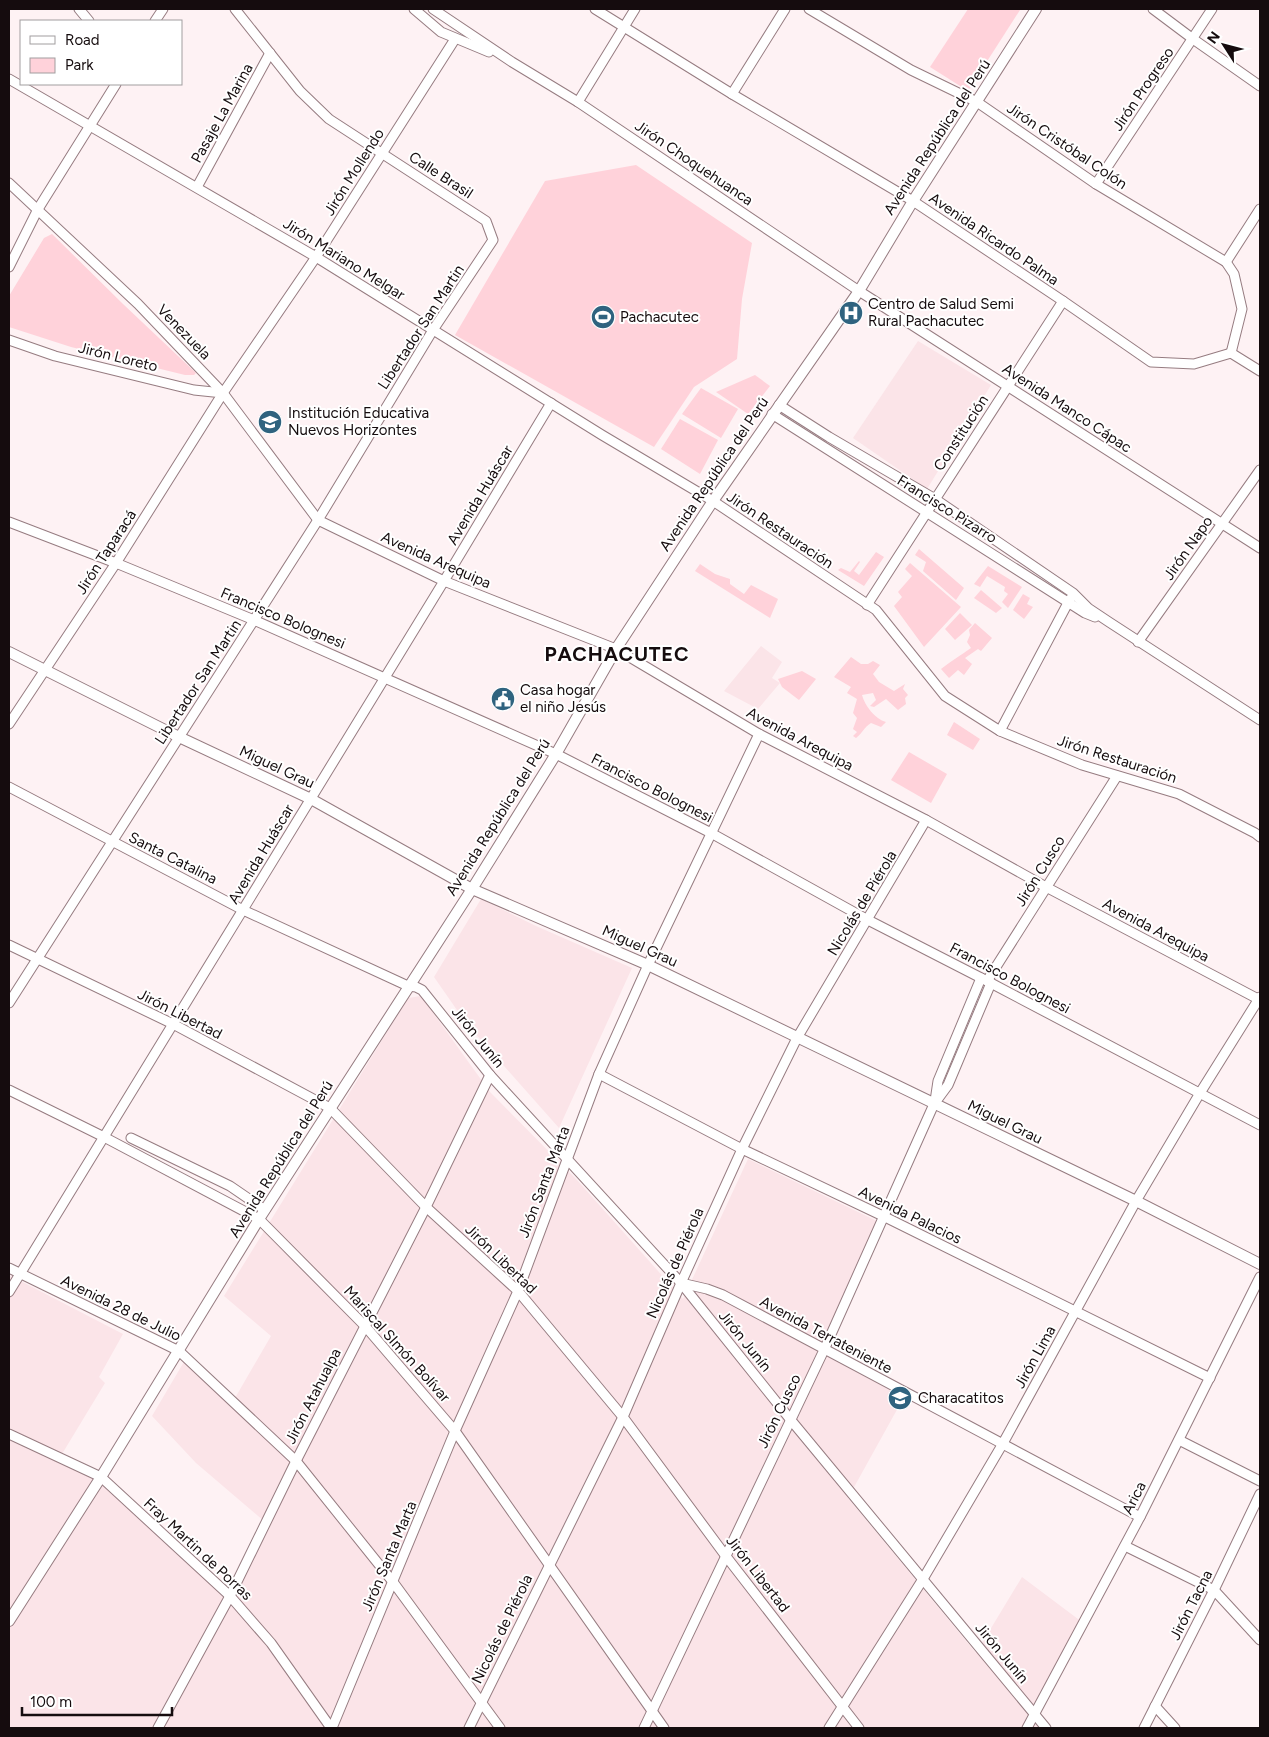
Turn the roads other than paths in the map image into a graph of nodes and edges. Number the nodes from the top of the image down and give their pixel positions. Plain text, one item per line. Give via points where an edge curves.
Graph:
1 (79, 9) edge
2 (163, 9) edge
3 (235, 9) edge
4 (414, 9) edge
5 (433, 9) edge
6 (595, 9) edge
7 (635, 9) edge
8 (785, 9) edge
9 (809, 9) edge
10 (1036, 9) edge
11 (1153, 9) edge
12 (1212, 9) edge
13 (88, 20) edge
14 (156, 20) edge
15 (625, 27) junction
16 (455, 39) junction
17 (1193, 39) junction
18 (270, 53) junction
19 (512, 62) junction
20 (9, 79) edge
21 (115, 85) edge
22 (1260, 86) edge
23 (732, 94) junction
24 (578, 102) junction
25 (977, 102) junction
26 (89, 127) junction
27 (382, 153) junction
28 (9, 183) edge
29 (1096, 184) junction
30 (197, 187) junction
31 (913, 202) junction
32 (38, 209) junction
33 (1260, 209) edge
34 (486, 221) joint
35 (316, 257) junction
36 (1226, 262) junction
37 (9, 267) edge
38 (859, 291) junction
39 (1063, 301) junction
40 (433, 330) junction
41 (9, 340) edge
42 (1231, 353) junction
43 (1260, 372) edge
44 (1008, 386) junction
45 (223, 393) junction
46 (551, 403) junction
47 (779, 405) junction
48 (772, 414) junction
49 (1260, 470) edge
50 (935, 499) junction
51 (713, 501) junction
52 (926, 512) junction
53 (318, 520) junction
54 (9, 522) edge
55 (1222, 524) junction
56 (1260, 548) edge
57 (116, 563) junction
58 (444, 581) junction
59 (1073, 593) junction
60 (1069, 602) junction
61 (867, 605) junction
62 (254, 620) junction
63 (1109, 622) junction
64 (1138, 642) junction
65 (616, 649) junction
66 (9, 652) edge
67 (45, 669) junction
68 (385, 677) junction
69 (1260, 720) edge
70 (9, 724) edge
71 (1000, 731) junction
72 (759, 734) junction
73 (179, 737) junction
74 (556, 754) junction
75 (1117, 776) junction
76 (9, 788) edge
77 (311, 799) junction
78 (926, 820) junction
79 (1260, 825) edge
80 (710, 833) junction
81 (1258, 835) edge
82 (112, 842) junction
83 (1046, 888) junction
84 (472, 889) junction
85 (243, 910) junction
86 (868, 920) junction
87 (9, 945) edge
88 (37, 958) junction
89 (648, 965) junction
90 (986, 980) junction
91 (408, 986) junction
92 (1260, 999) edge
93 (9, 1003) edge
94 (173, 1024) junction
95 (798, 1038) junction
96 (599, 1074) junction
97 (490, 1075) junction
98 (9, 1090) edge
99 (1200, 1093) junction
100 (934, 1104) junction
101 (330, 1108) junction
102 (1260, 1125) edge
103 (104, 1137) junction
104 (131, 1138) dead end
105 (742, 1148) junction
106 (568, 1160) junction
107 (1136, 1201) junction
108 (426, 1207) junction
109 (262, 1215) junction
110 (884, 1217) junction
111 (1260, 1264) edge
112 (9, 1268) edge
113 (20, 1274) junction
114 (1260, 1277) edge
115 (681, 1283) junction
116 (518, 1291) junction
117 (9, 1292) edge
118 (1075, 1312) junction
119 (365, 1326) junction
120 (179, 1350) junction
121 (824, 1350) junction
122 (1210, 1378) junction
123 (623, 1418) junction
124 (790, 1419) junction
125 (455, 1431) junction
126 (9, 1434) edge
127 (1179, 1440) junction
128 (1002, 1445) junction
129 (296, 1461) junction
130 (101, 1477) junction
131 (1260, 1482) edge
132 (1260, 1494) edge
133 (1140, 1517) junction
134 (1125, 1546) junction
135 (725, 1555) junction
136 (549, 1566) junction
137 (922, 1579) junction
138 (393, 1582) junction
139 (1214, 1590) junction
140 (230, 1596) junction
141 (9, 1621) edge
142 (1260, 1640) edge
143 (482, 1701) junction
144 (842, 1706) junction
145 (1155, 1706) junction
146 (652, 1710) junction
147 (1035, 1715) junction
148 (158, 1728) edge
149 (332, 1728) edge
150 (468, 1728) edge
151 (500, 1728) edge
152 (644, 1728) edge
153 (664, 1728) edge
154 (829, 1728) edge
155 (859, 1728) edge
156 (1027, 1728) edge
157 (1046, 1728) edge
158 (1144, 1728) edge
159 (1175, 1728) edge

1 - 13 street
2 - 14 street
3 - 18 street, Calle Brasil
4 - 16 street, Jirón Choquehuanca via 441,32
5 - 19 street, Jirón Choquehuanca
6 - 15 street, Avenida Ricardo Palma
7 - 15 street
8 - 23 street
9 - 25 street, Jirón Cristóbal Colón via 911,70
10 - 25 street, Avenida República del Perú
11 - 17 street
12 - 17 street, Jirón Progreso
15 - 23 street, Avenida Ricardo Palma
15 - 24 street
16 - 19 street, Jirón Choquehuanca
16 - 27 street, Jirón Mollendo
17 - 22 street
17 - 29 street, Jirón Progreso
18 - 27 street, Calle Brasil via 300,91 329,119
18 - 30 street, Pasaje La Marina
19 - 24 street, Jirón Choquehuanca
20 - 26 street, Jirón Mariano Melgar
21 - 26 street
23 - 31 street, Avenida Ricardo Palma
24 - 38 street, Jirón Choquehuanca
25 - 29 street, Jirón Cristóbal Colón
25 - 31 street, Avenida República del Perú
26 - 30 street, Jirón Mariano Melgar
26 - 32 street
27 - 34 street, Calle Brasil
27 - 35 street, Jirón Mollendo
28 - 32 street, Venezuela
29 - 36 street, Jirón Cristóbal Colón
30 - 35 street, Jirón Mariano Melgar
31 - 38 street, Avenida República del Perú
31 - 39 street, Avenida Ricardo Palma
32 - 37 street
32 - 45 street, Venezuela via 138,304
33 - 36 street
34 - 40 street, Libertador San Martin via 493,240
35 - 40 street, Jirón Mariano Melgar
35 - 45 street, Jirón Mollendo
36 - 42 street via 1234,274 1242,309
38 - 44 street, Avenida Manco Cápac
38 - 47 street, Avenida República del Perú
39 - 42 street, Avenida Ricardo Palma via 1151,362 1194,364
39 - 44 street, Constitución
40 - 46 street, Jirón Mariano Melgar
40 - 53 street, Libertador San Martin
41 - 45 street, Jirón Loreto via 55,356 194,390
42 - 43 street
44 - 50 street, Constitución
44 - 55 street, Avenida Manco Cápac
45 - 53 street, Venezuela
45 - 57 street, Jirón Taparacá
46 - 51 street, Jirón Mariano Melgar
46 - 58 street, Avenida Huáscar
47 - 48 street, Avenida República del Perú
47 - 50 street, Francisco Pizarro
48 - 51 street, Avenida República del Perú
48 - 52 street, Francisco Pizarro
49 - 55 street, Jirón Napo
50 - 52 street, Constitución
50 - 59 street, Francisco Pizarro
51 - 61 street, Jirón Restauración
51 - 65 street, Avenida República del Perú
52 - 60 street, Francisco Pizarro
52 - 61 street, Constitución
53 - 58 street, Avenida Arequipa
53 - 62 street, Libertador San Martin
54 - 57 street, Francisco Bolognesi
55 - 56 street, Avenida Manco Cápac
55 - 64 street, Jirón Napo
57 - 62 street, Francisco Bolognesi
57 - 67 street, Jirón Taparacá
58 - 65 street, Avenida Arequipa
58 - 68 street, Avenida Huáscar
59 - 60 street
59 - 63 street, Francisco Pizarro
60 - 63 street, Francisco Pizarro via 1085,613
60 - 71 street
61 - 71 street, Jirón Restauración via 876,610 944,696
62 - 68 street, Francisco Bolognesi
62 - 73 street, Libertador San Martin
63 - 64 street, Francisco Pizarro
64 - 69 street, Francisco Pizarro
65 - 72 street, Avenida Arequipa
65 - 74 street, Avenida República del Perú
66 - 67 street, Miguel Grau
67 - 70 street, Jirón Taparacá
67 - 73 street, Miguel Grau
68 - 74 street, Francisco Bolognesi
68 - 77 street, Avenida Huáscar
71 - 75 street, Jirón Restauración
72 - 78 street, Avenida Arequipa
72 - 80 street, Jirón Santa Marta
73 - 77 street, Miguel Grau
73 - 82 street, Libertador San Martin
74 - 80 street, Francisco Bolognesi
74 - 84 street, Avenida República del Perú
75 - 81 street, Jirón Restauración via 1179,794
75 - 83 street, Jirón Cusco
76 - 82 street, Santa Catalina
77 - 84 street, Miguel Grau
77 - 85 street, Avenida Huáscar
78 - 83 street, Avenida Arequipa
78 - 86 street, Nicolás de Piérola
79 - 81 street
80 - 86 street, Francisco Bolognesi
80 - 89 street, Jirón Santa Marta
82 - 85 street, Santa Catalina
82 - 88 street, Libertador San Martin
83 - 90 street, Jirón Cusco
83 - 92 street, Avenida Arequipa
84 - 89 street, Miguel Grau
84 - 91 street, Avenida República del Perú
85 - 91 street, Santa Catalina
85 - 94 street, Avenida Huáscar
86 - 90 street, Francisco Bolognesi
86 - 95 street, Nicolás de Piérola
87 - 88 street, Jirón Libertad
88 - 93 street, Libertador San Martin
88 - 94 street, Jirón Libertad
89 - 95 street, Miguel Grau
89 - 96 street, Jirón Santa Marta
90 - 99 street, Francisco Bolognesi
90 - 100 street, Jirón Cusco via 938,1081
91 - 97 street, Jirón Junín via 422,990
91 - 101 street, Avenida República del Perú
92 - 99 street, Jirón Lima
94 - 101 street, Jirón Libertad
94 - 103 street, Avenida Huáscar
95 - 100 street, Miguel Grau
95 - 105 street, Nicolás de Piérola
96 - 105 street, Avenida Palacios
96 - 106 street, Jirón Santa Marta
97 - 106 street, Jirón Junín
97 - 108 street, Jirón Atahualpa
98 - 103 street, Mariscal SImón Bolívar
99 - 102 street, Francisco Bolognesi
99 - 107 street, Jirón Lima
100 - 107 street, Miguel Grau
100 - 110 street, Jirón Cusco
101 - 108 street, Jirón Libertad
101 - 109 street, Avenida República del Perú
103 - 109 street, Mariscal SImón Bolívar
103 - 113 street, Avenida Huáscar
104 - 109 street via 230,1186
105 - 110 street, Avenida Palacios
105 - 115 street, Nicolás de Piérola
106 - 115 street, Jirón Junín
106 - 116 street, Jirón Santa Marta
107 - 111 street, Miguel Grau
107 - 118 street, Jirón Lima
108 - 116 street, Jirón Libertad
108 - 119 street, Jirón Atahualpa
109 - 119 street, Mariscal SImón Bolívar
109 - 120 street, Avenida República del Perú
110 - 118 street, Avenida Palacios
110 - 121 street, Jirón Cusco
112 - 113 street, Avenida 28 de Julio
113 - 117 street, Avenida Huáscar
113 - 120 street, Avenida 28 de Julio
114 - 122 street, Arica
115 - 121 street, Avenida Terrateniente via 716,1291
115 - 123 street, Nicolás de Piérola
115 - 124 street, Jirón Junín
116 - 123 street, Jirón Libertad
116 - 125 street, Jirón Santa Marta
118 - 122 street, Avenida Palacios
118 - 128 street, Jirón Lima
119 - 125 street, Mariscal SImón Bolívar
119 - 129 street, Jirón Atahualpa
120 - 129 street, Avenida 28 de Julio
120 - 130 street, Avenida República del Perú
121 - 124 street, Jirón Cusco
121 - 128 street, Avenida Terrateniente
122 - 127 street, Arica
123 - 135 street, Jirón Libertad
123 - 136 street, Nicolás de Piérola
124 - 135 street, Jirón Cusco
124 - 137 street, Jirón Junín
125 - 136 street, Mariscal SImón Bolívar
125 - 138 street, Jirón Santa Marta
126 - 130 street, Fray Martin de Porras
127 - 131 street
127 - 133 street, Arica
128 - 133 street, Avenida Terrateniente
128 - 137 street, Jirón Lima
129 - 138 street, Avenida 28 de Julio
129 - 140 street, Jirón Atahualpa
130 - 140 street, Fray Martin de Porras
130 - 141 street, Avenida República del Perú
132 - 139 street, Jirón Tacna
133 - 134 street, Arica
134 - 139 street
134 - 147 street, Arica
135 - 144 street, Jirón Libertad
135 - 146 street, Jirón Cusco
136 - 143 street, Nicolás de Piérola
136 - 146 street, Mariscal SImón Bolívar
137 - 144 street, Jirón Lima
137 - 147 street, Jirón Junín
138 - 143 street, Avenida 28 de Julio
138 - 149 street, Jirón Santa Marta
139 - 142 street
139 - 145 street, Jirón Tacna
140 - 148 street, Jirón Atahualpa
140 - 149 street, Fray Martin de Porras via 271,1643
143 - 150 street, Nicolás de Piérola
143 - 151 street, Avenida 28 de Julio
144 - 154 street, Jirón Lima
144 - 155 street, Jirón Libertad
145 - 158 street, Jirón Tacna
145 - 159 street
146 - 152 street, Jirón Cusco
146 - 153 street, Mariscal SImón Bolívar
147 - 156 street, Arica
147 - 157 street, Jirón Junín

